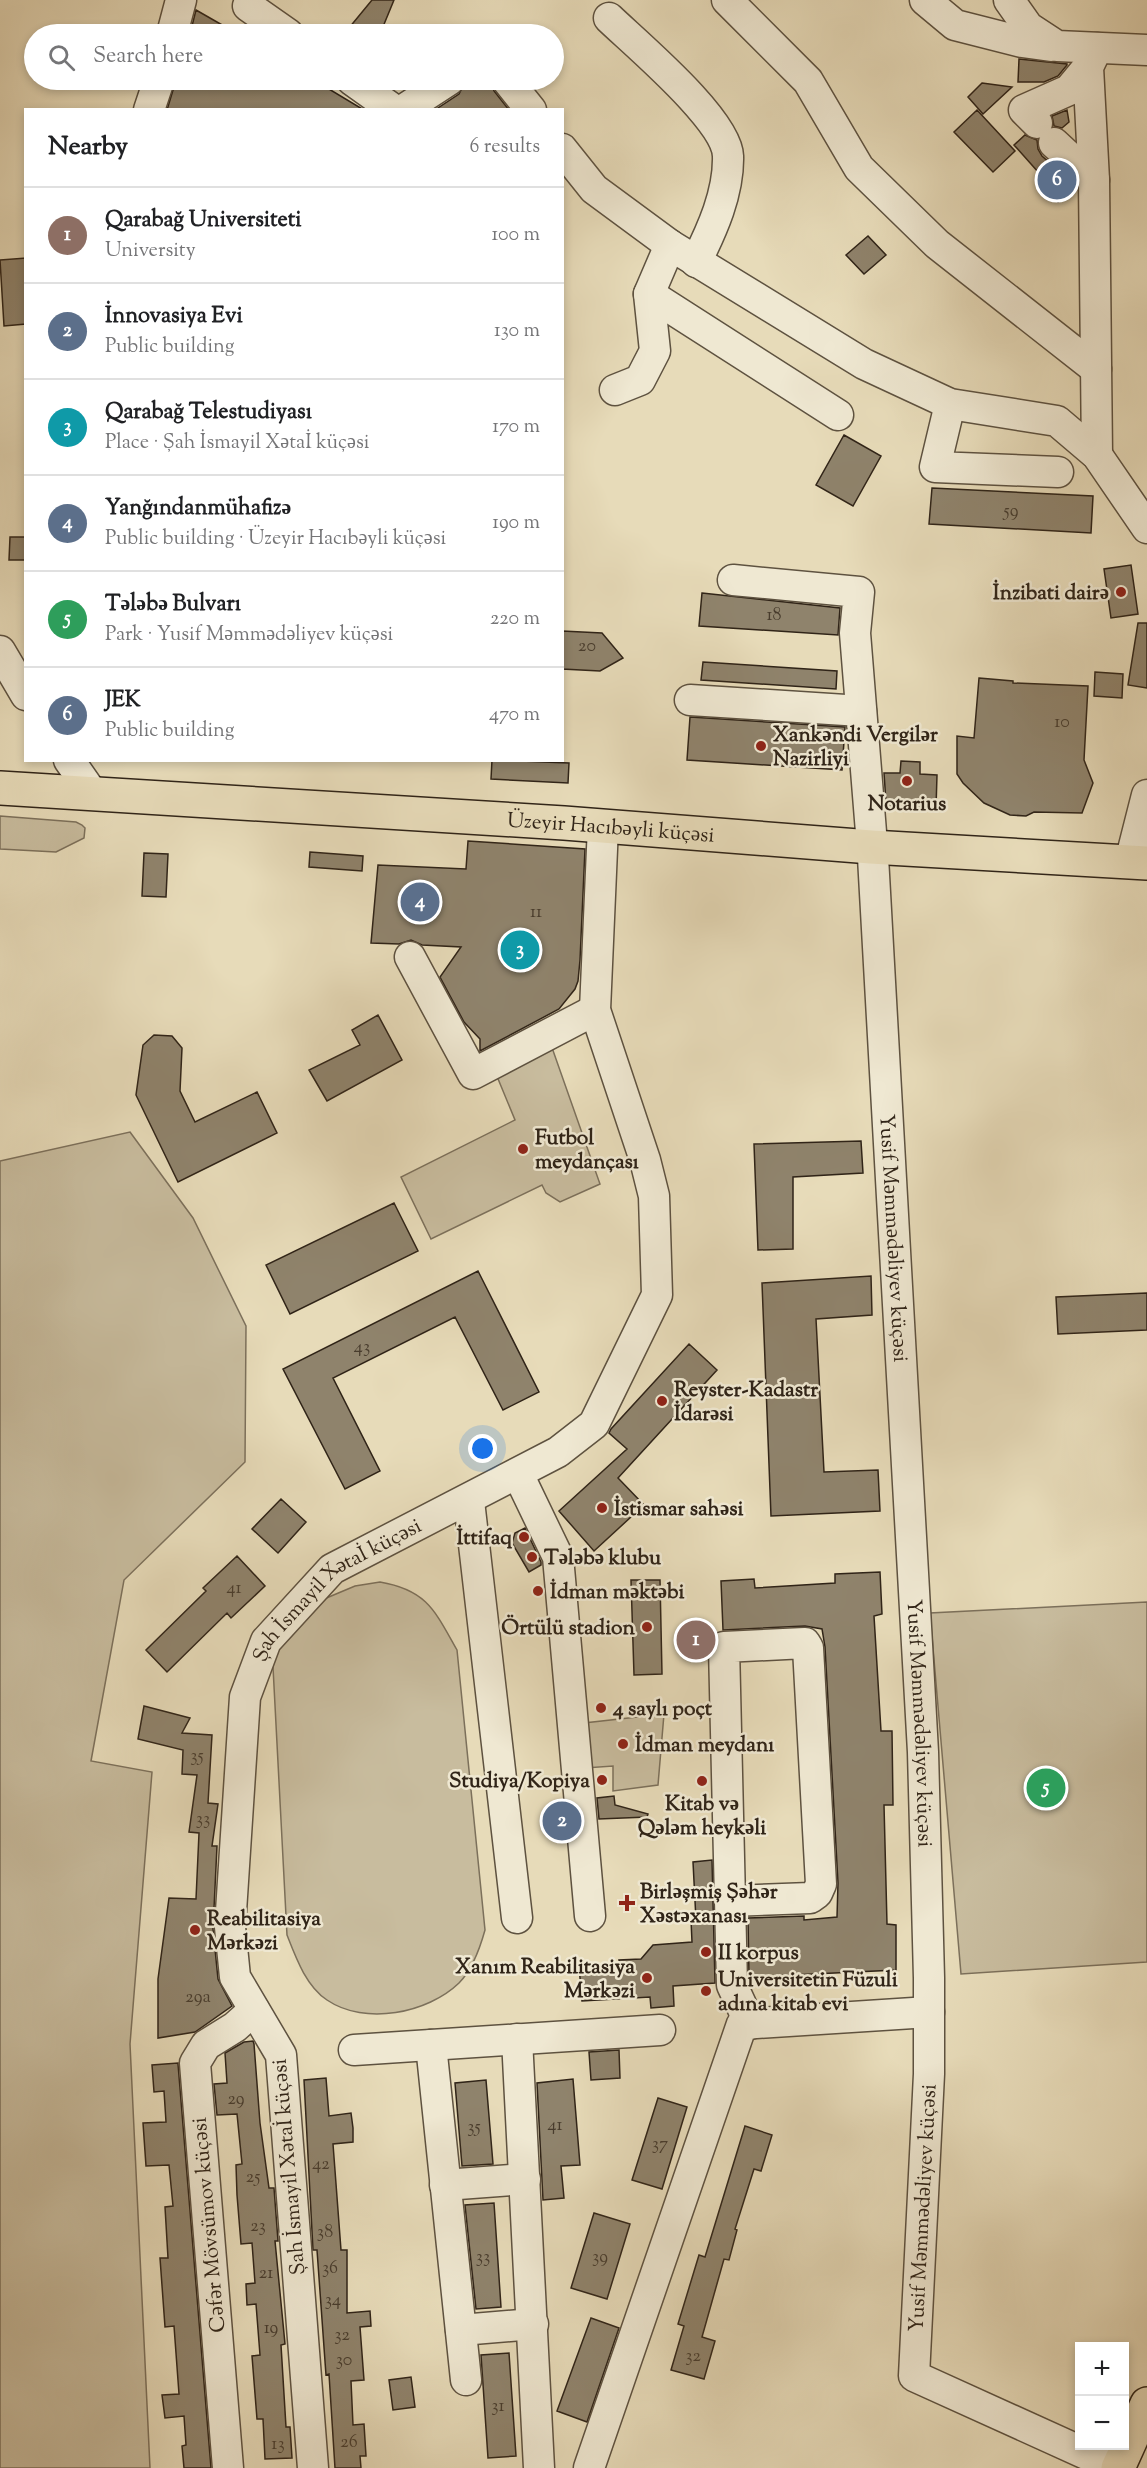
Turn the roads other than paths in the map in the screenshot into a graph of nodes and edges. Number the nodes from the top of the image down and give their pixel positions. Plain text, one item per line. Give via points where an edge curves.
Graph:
1 (181, 0) edge
2 (727, 0) edge
3 (925, 0) edge
4 (1009, 0) edge
5 (248, 6) dead end
6 (609, 18) dead end
7 (175, 24) edge
8 (274, 24) edge
9 (1057, 46) junction
10 (1147, 50) edge
11 (1093, 58) junction
12 (156, 90) edge
13 (366, 90) edge
14 (434, 90) edge
15 (515, 90) edge
16 (150, 108) edge
17 (391, 108) edge
18 (406, 108) edge
19 (529, 108) edge
20 (564, 152) edge
21 (1094, 180) junction
22 (669, 245) junction
23 (696, 262) junction
24 (649, 294) junction
25 (1096, 369) junction
26 (615, 390) dead end
27 (950, 404) junction
28 (838, 415) dead end
29 (1097, 455) junction
30 (1058, 472) dead end
31 (1147, 528) edge
32 (733, 580) dead end
33 (0, 651) edge
34 (24, 692) edge
35 (690, 700) dead end
36 (861, 711) junction
37 (70, 762) edge
38 (0, 788) edge
39 (92, 793) junction
40 (1142, 798) edge
41 (603, 826) junction
42 (871, 847) junction
43 (1139, 863) edge
44 (410, 957) dead end
45 (595, 1010) junction
46 (518, 1474) junction
47 (469, 1501) junction
48 (730, 1901) junction
49 (590, 1917) dead end
50 (517, 1918) dead end
51 (254, 2010) junction
52 (929, 2012) junction
53 (750, 2024) junction
54 (660, 2030) dead end
55 (517, 2039) junction
56 (431, 2045) junction
57 (354, 2050) dead end
58 (525, 2179) junction
59 (446, 2185) junction
60 (533, 2324) junction
61 (460, 2330) junction
62 (466, 2379) dead end
63 (1147, 2404) edge
64 (228, 2468) edge
65 (313, 2468) edge
66 (539, 2468) edge
67 (589, 2468) edge
68 (1118, 2468) edge

1 - 7 street
2 - 25 street via 808,81 859,168 938,244
3 - 9 street via 955,25 1022,42
4 - 9 street via 1028,27
5 - 8 street
6 - 23 street via 708,112 729,154 719,216
9 - 11 street
10 - 11 street
11 - 21 street
11 - 21 street via 1069,90 1024,110
12 - 16 street
13 - 17 street
14 - 18 street
15 - 19 street
20 - 22 street via 594,189
21 - 25 street
22 - 23 street
22 - 24 street
23 - 27 street via 864,364
24 - 26 street via 655,351 640,380
24 - 28 street
25 - 29 street
27 - 29 street via 1057,421
27 - 30 street via 935,467
29 - 31 street
32 - 36 street, Yusif Məmmədəliyev küçəsi via 859,592 855,633
33 - 34 street
35 - 36 street
36 - 42 street, Yusif Məmmədəliyev küçəsi
37 - 39 street
38 - 39 main road, Üzeyir Hacıbəyli küçəsi
39 - 41 main road, Üzeyir Hacıbəyli küçəsi
40 - 43 street, Üzeyir Hacıbəyli küçəsi
41 - 42 main road, Üzeyir Hacıbəyli küçəsi
41 - 45 street, Şah İsmayil Xətaİ küçəsi
42 - 43 main road, Üzeyir Hacıbəyli küçəsi
42 - 52 street, Yusif Məmmədəliyev küçəsi via 922,1735
44 - 45 street via 473,1074
45 - 46 street, Şah İsmayil Xətaİ küçəsi via 654,1196 657,1295 594,1424 558,1452
46 - 47 street, Şah İsmayil Xətaİ küçəsi
46 - 49 street via 558,1557
47 - 50 street
47 - 51 street, Şah İsmayil Xətaİ küçəsi via 332,1569 266,1641 245,1697 230,1927 235,1977
48 - 48 street via 810,1898 821,1884 805,1643 724,1647
48 - 53 street via 732,1985
51 - 64 street, Cəfər Mövsümov küçəsi via 206,2045 195,2063
51 - 65 street, Şah İsmayil Xətaİ küçəsi via 281,2055
52 - 53 street
52 - 68 street, Yusif Məmmədəliyev küçəsi via 914,2376
53 - 67 street via 742,2024
54 - 55 street
55 - 56 street
55 - 58 street
56 - 57 street
56 - 59 street
58 - 59 street
58 - 60 street
59 - 61 street
60 - 61 street
60 - 66 street
61 - 62 street
63 - 68 main road

